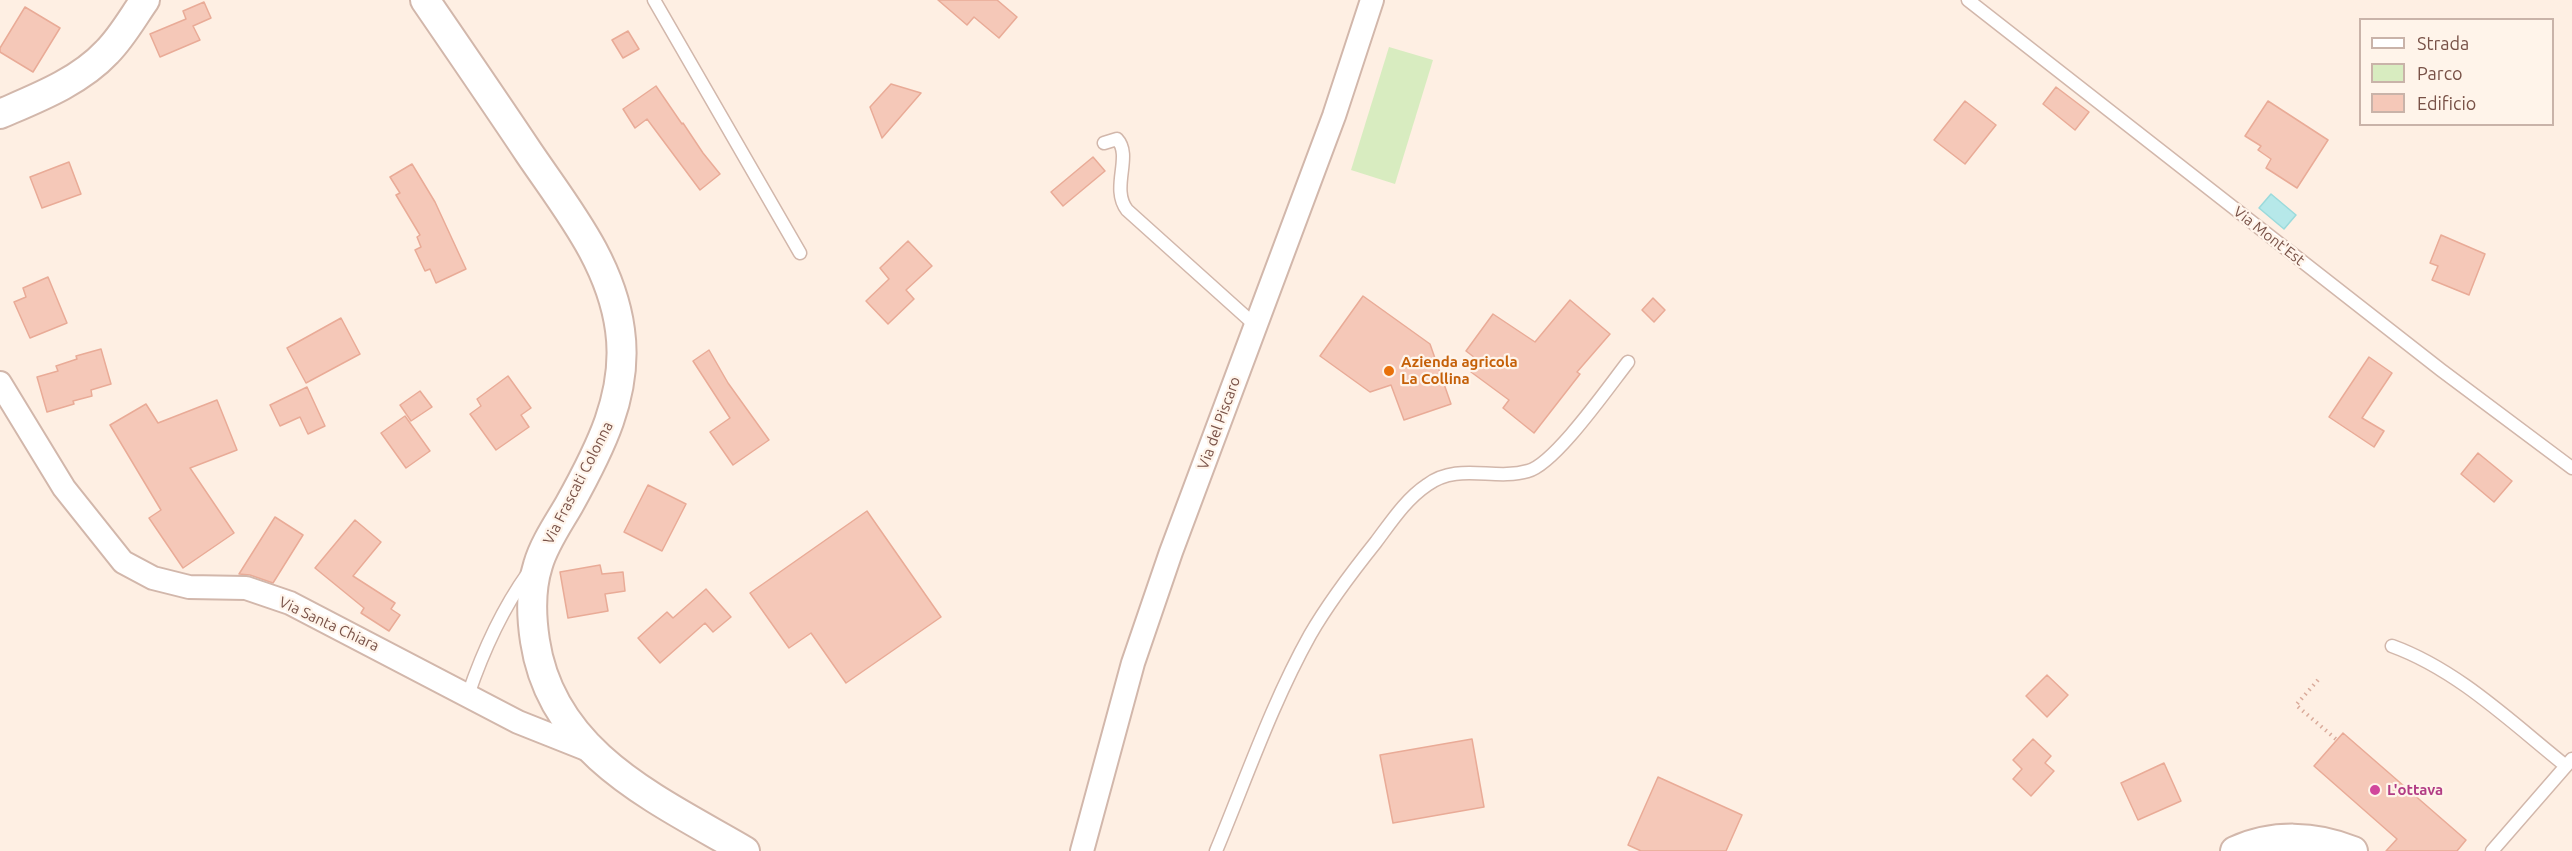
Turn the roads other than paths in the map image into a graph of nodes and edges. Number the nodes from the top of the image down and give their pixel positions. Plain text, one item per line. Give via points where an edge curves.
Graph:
1 (145, 0) edge
2 (425, 0) edge
3 (654, 0) edge
4 (1372, 0) edge
5 (1968, 0) edge
6 (0, 114) edge
7 (1104, 143) dead end
8 (800, 253) dead end
9 (1255, 325) junction
10 (1628, 362) dead end
11 (0, 383) edge
12 (2572, 468) edge
13 (544, 550) junction
14 (2392, 646) dead end
15 (468, 695) junction
16 (591, 751) junction
17 (2569, 762) edge
18 (745, 851) edge
19 (1082, 851) edge
20 (1216, 851) edge
21 (2235, 851) edge
22 (2353, 851) edge
23 (2492, 851) edge

1 - 6 street via 114,45 96,63 71,80
2 - 13 street, Via Frascati Colonna via 587,239 615,302 621,352 612,414 592,463
3 - 8 lane
4 - 9 street, Via del Piscaro via 1334,116
5 - 12 lane, Via Mont'Est via 2431,363
7 - 9 lane via 1117,139 1123,149 1120,197 1127,210
9 - 19 street, Via del Piscaro via 1133,663
10 - 20 lane via 1553,454 1536,468 1519,473 1448,475 1429,483 1409,500 1311,633 1280,695
11 - 15 street, Via Santa Chiara via 64,488 123,562 153,578 189,587 246,588 290,603
13 - 15 lane via 500,617 481,655
13 - 16 street, Via Frascati Colonna via 534,578 531,606 539,664 558,710
14 - 17 lane via 2445,671
15 - 16 street, Via Santa Chiara via 529,727
16 - 18 street, Via Frascati Colonna via 632,783
17 - 23 lane
21 - 22 street via 2262,841 2294,838 2327,842

